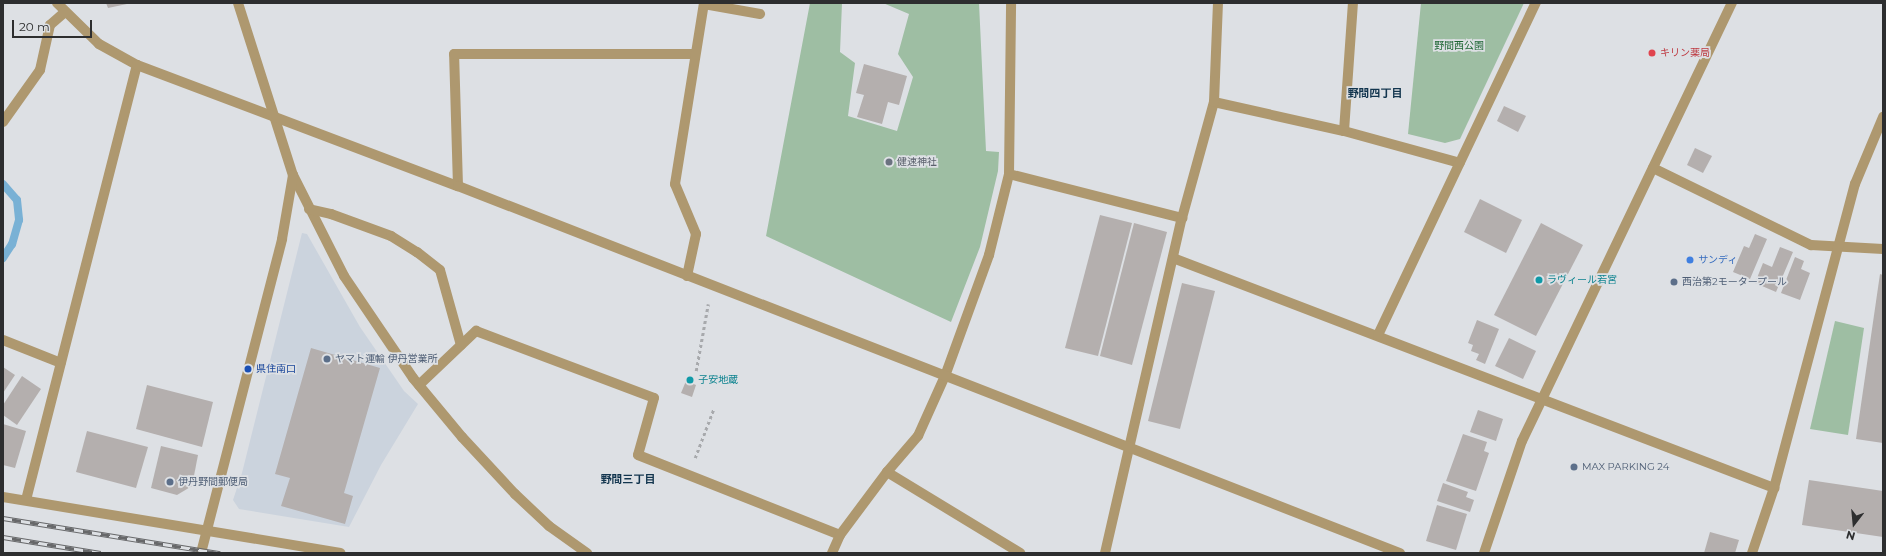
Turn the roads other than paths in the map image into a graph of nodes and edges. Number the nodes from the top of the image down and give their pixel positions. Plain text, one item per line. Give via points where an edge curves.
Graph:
1 (57, 3) edge
2 (238, 3) edge
3 (1011, 3) edge
4 (1218, 3) edge
5 (1353, 3) edge
6 (1536, 3) edge
7 (1732, 3) edge
8 (704, 4) edge
9 (65, 12) junction
10 (760, 14) dead end
11 (695, 54) junction
12 (137, 65) junction
13 (1214, 102) junction
14 (275, 118) junction
15 (1883, 118) edge
16 (3, 122) edge
17 (1344, 131) junction
18 (1460, 163) junction
19 (1653, 168) junction
20 (1009, 174) junction
21 (293, 175) junction
22 (458, 186) junction
23 (309, 209) junction
24 (1182, 218) junction
25 (1839, 246) junction
26 (1883, 249) edge
27 (1173, 258) junction
28 (687, 276) junction
29 (1378, 335) junction
30 (3, 340) edge
31 (460, 345) junction
32 (61, 363) junction
33 (944, 376) junction
34 (418, 385) junction
35 (1542, 400) junction
36 (1130, 448) junction
37 (887, 472) junction
38 (1774, 488) junction
39 (3, 497) edge
40 (26, 500) junction
41 (206, 531) junction
42 (840, 536) junction
43 (201, 553) edge
44 (340, 553) edge
45 (586, 553) edge
46 (832, 553) edge
47 (1020, 553) edge
48 (1105, 553) edge
49 (1400, 553) edge
50 (1484, 553) edge
51 (1752, 553) edge

1 - 9 street
2 - 14 street
3 - 20 street
4 - 13 street
5 - 17 street
6 - 18 street
7 - 19 street
8 - 10 street
8 - 11 street
9 - 12 street via 99,44
9 - 16 street via 50,25 40,70
11 - 22 street via 454,54
11 - 28 street via 675,184 696,234
12 - 14 street
12 - 32 street
13 - 17 street
13 - 24 street
14 - 21 street
14 - 22 street
15 - 25 street via 1855,184
17 - 18 street
18 - 29 street
19 - 25 street via 1811,245
19 - 35 street
20 - 24 street
20 - 33 street via 989,254
21 - 23 street
21 - 41 street via 282,239
22 - 28 street
23 - 31 street via 331,214 391,236 440,270
23 - 34 street via 344,276
24 - 27 street
25 - 26 street
25 - 38 street
27 - 29 street
27 - 36 street
28 - 33 street
29 - 35 street
30 - 32 street
31 - 34 street
31 - 42 street via 476,331 654,398 638,455
32 - 40 street
33 - 36 street
33 - 37 street via 918,436
34 - 45 street via 514,494 549,526
35 - 38 street
35 - 50 street via 1506,484
36 - 48 street
36 - 49 street
37 - 42 street
37 - 47 street
38 - 51 street
39 - 40 street
40 - 41 street
41 - 43 street
41 - 44 street
42 - 46 street

